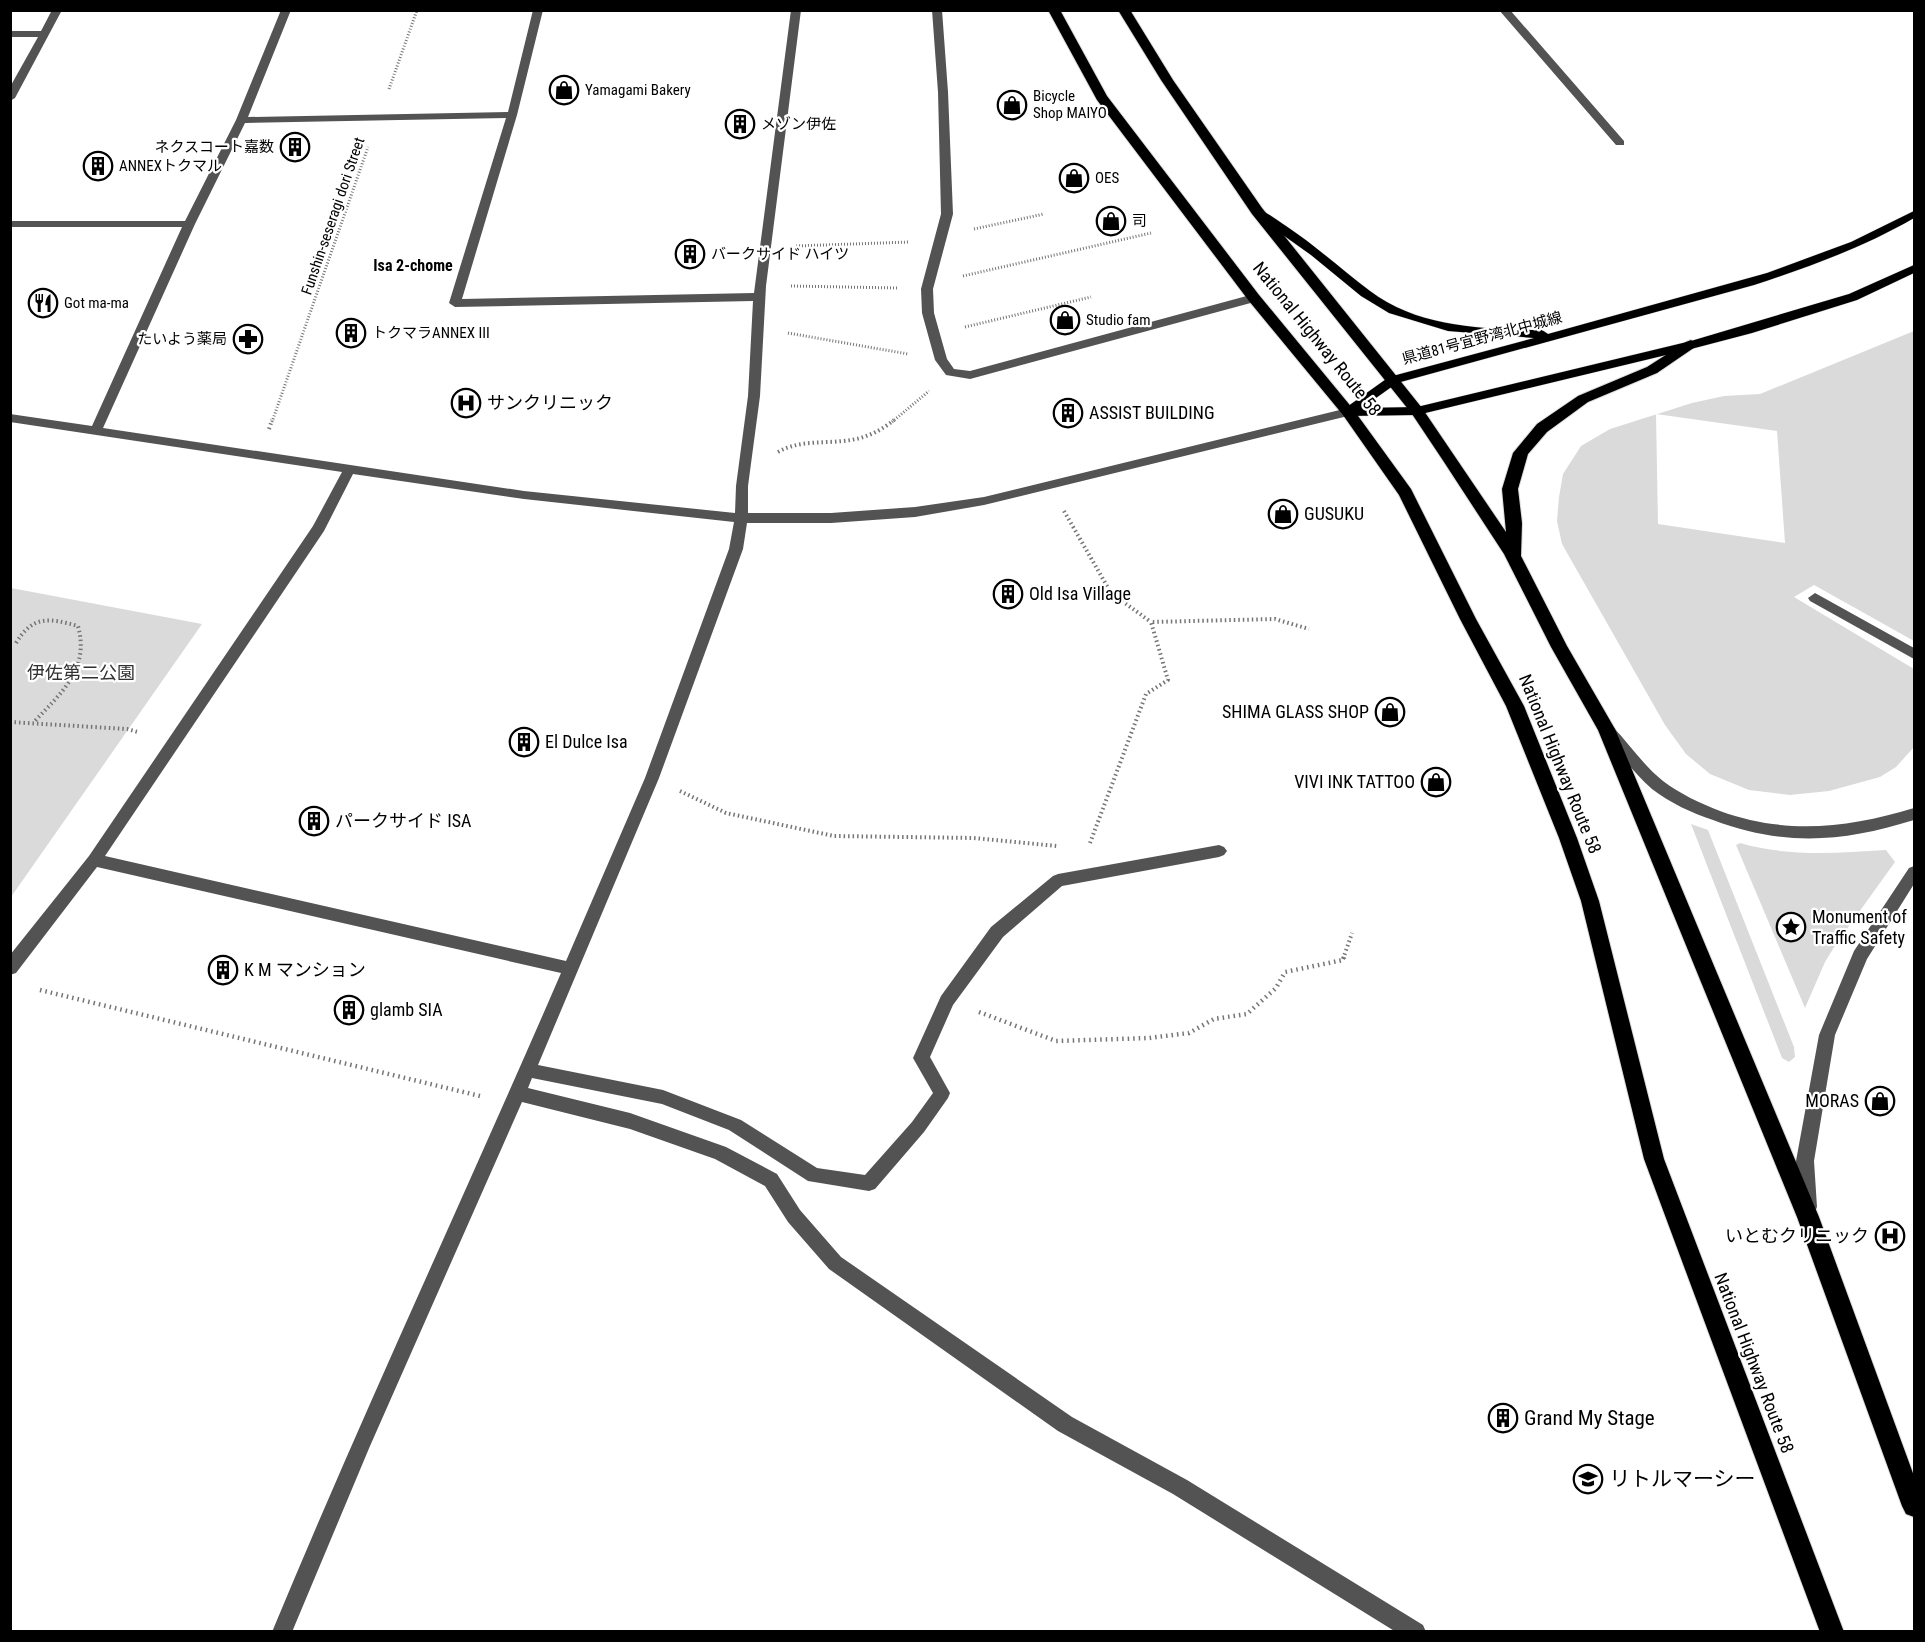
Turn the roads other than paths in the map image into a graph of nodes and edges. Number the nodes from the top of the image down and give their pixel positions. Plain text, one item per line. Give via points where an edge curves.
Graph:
1 (57, 10) edge
2 (286, 10) edge
3 (538, 10) edge
4 (796, 10) edge
5 (936, 10) edge
6 (1054, 10) edge
7 (1124, 10) edge
8 (1504, 10) edge
9 (10, 34) edge
10 (43, 34) junction
11 (10, 98) edge
12 (512, 115) junction
13 (241, 120) junction
14 (1620, 142) dead end
15 (1257, 211) junction
16 (1914, 214) edge
17 (10, 224) edge
18 (189, 224) junction
19 (1914, 269) edge
20 (760, 291) junction
21 (1254, 298) junction
22 (1559, 334) junction
23 (1691, 345) junction
24 (1393, 380) junction
25 (1417, 411) junction
26 (1348, 412) junction
27 (10, 418) edge
28 (96, 430) junction
29 (349, 470) junction
30 (741, 518) junction
31 (1513, 556) junction
32 (1815, 598) dead end
33 (1914, 654) edge
34 (1606, 729) junction
35 (1914, 814) edge
36 (1219, 851) dead end
37 (94, 860) junction
38 (1914, 872) edge
39 (10, 968) edge
40 (571, 969) junction
41 (528, 1070) junction
42 (516, 1099) junction
43 (1808, 1217) junction
44 (1914, 1506) edge
45 (282, 1632) edge
46 (1416, 1632) edge
47 (1832, 1632) edge

1 - 10 street
2 - 13 street
3 - 12 street
4 - 20 street
5 - 21 street via 947,214 927,289 928,313 941,360 950,372 970,375
6 - 21 highway, National Highway Route 58 via 1101,97
7 - 15 highway, National Highway Route 58
8 - 14 street
9 - 10 street
10 - 11 street
12 - 13 street
12 - 20 street via 455,303
13 - 18 street
15 - 22 main road via 1369,297 1394,311 1458,329
15 - 24 highway, National Highway Route 58
16 - 22 main road, 県道81号宜野湾北中城線 via 1803,265
17 - 18 street
18 - 28 street
19 - 23 main road via 1842,300
20 - 30 street
21 - 26 highway, National Highway Route 58
22 - 24 main road, 県道81号宜野湾北中城線
23 - 25 main road
23 - 31 highway via 1652,370 1583,399 1542,428 1521,453 1510,489
24 - 25 highway, National Highway Route 58
24 - 26 main road, 県道81号宜野湾北中城線
25 - 26 main road
25 - 31 highway, National Highway Route 58
26 - 30 street via 984,501 891,514
26 - 47 highway, National Highway Route 58 via 1406,493 1515,705 1564,827 1590,901 1654,1159
27 - 28 street
28 - 29 street
29 - 30 street via 524,495
29 - 37 street via 319,528
30 - 40 street via 732,559 652,778
31 - 34 highway, National Highway Route 58
32 - 33 street
34 - 35 street via 1658,785 1692,806 1733,823 1797,836 1888,823
34 - 43 highway, National Highway Route 58
36 - 41 street via 1058,880 997,932 947,1001 921,1058 942,1094 869,1183 814,1174 735,1125 663,1097
37 - 39 street
37 - 40 street
38 - 43 street via 1860,956 1827,1035 1805,1161
40 - 41 street
41 - 42 street
42 - 45 street via 363,1439
42 - 46 street via 630,1121 720,1153 771,1180 794,1216 834,1263 1055,1418 1180,1487
43 - 44 highway, National Highway Route 58

